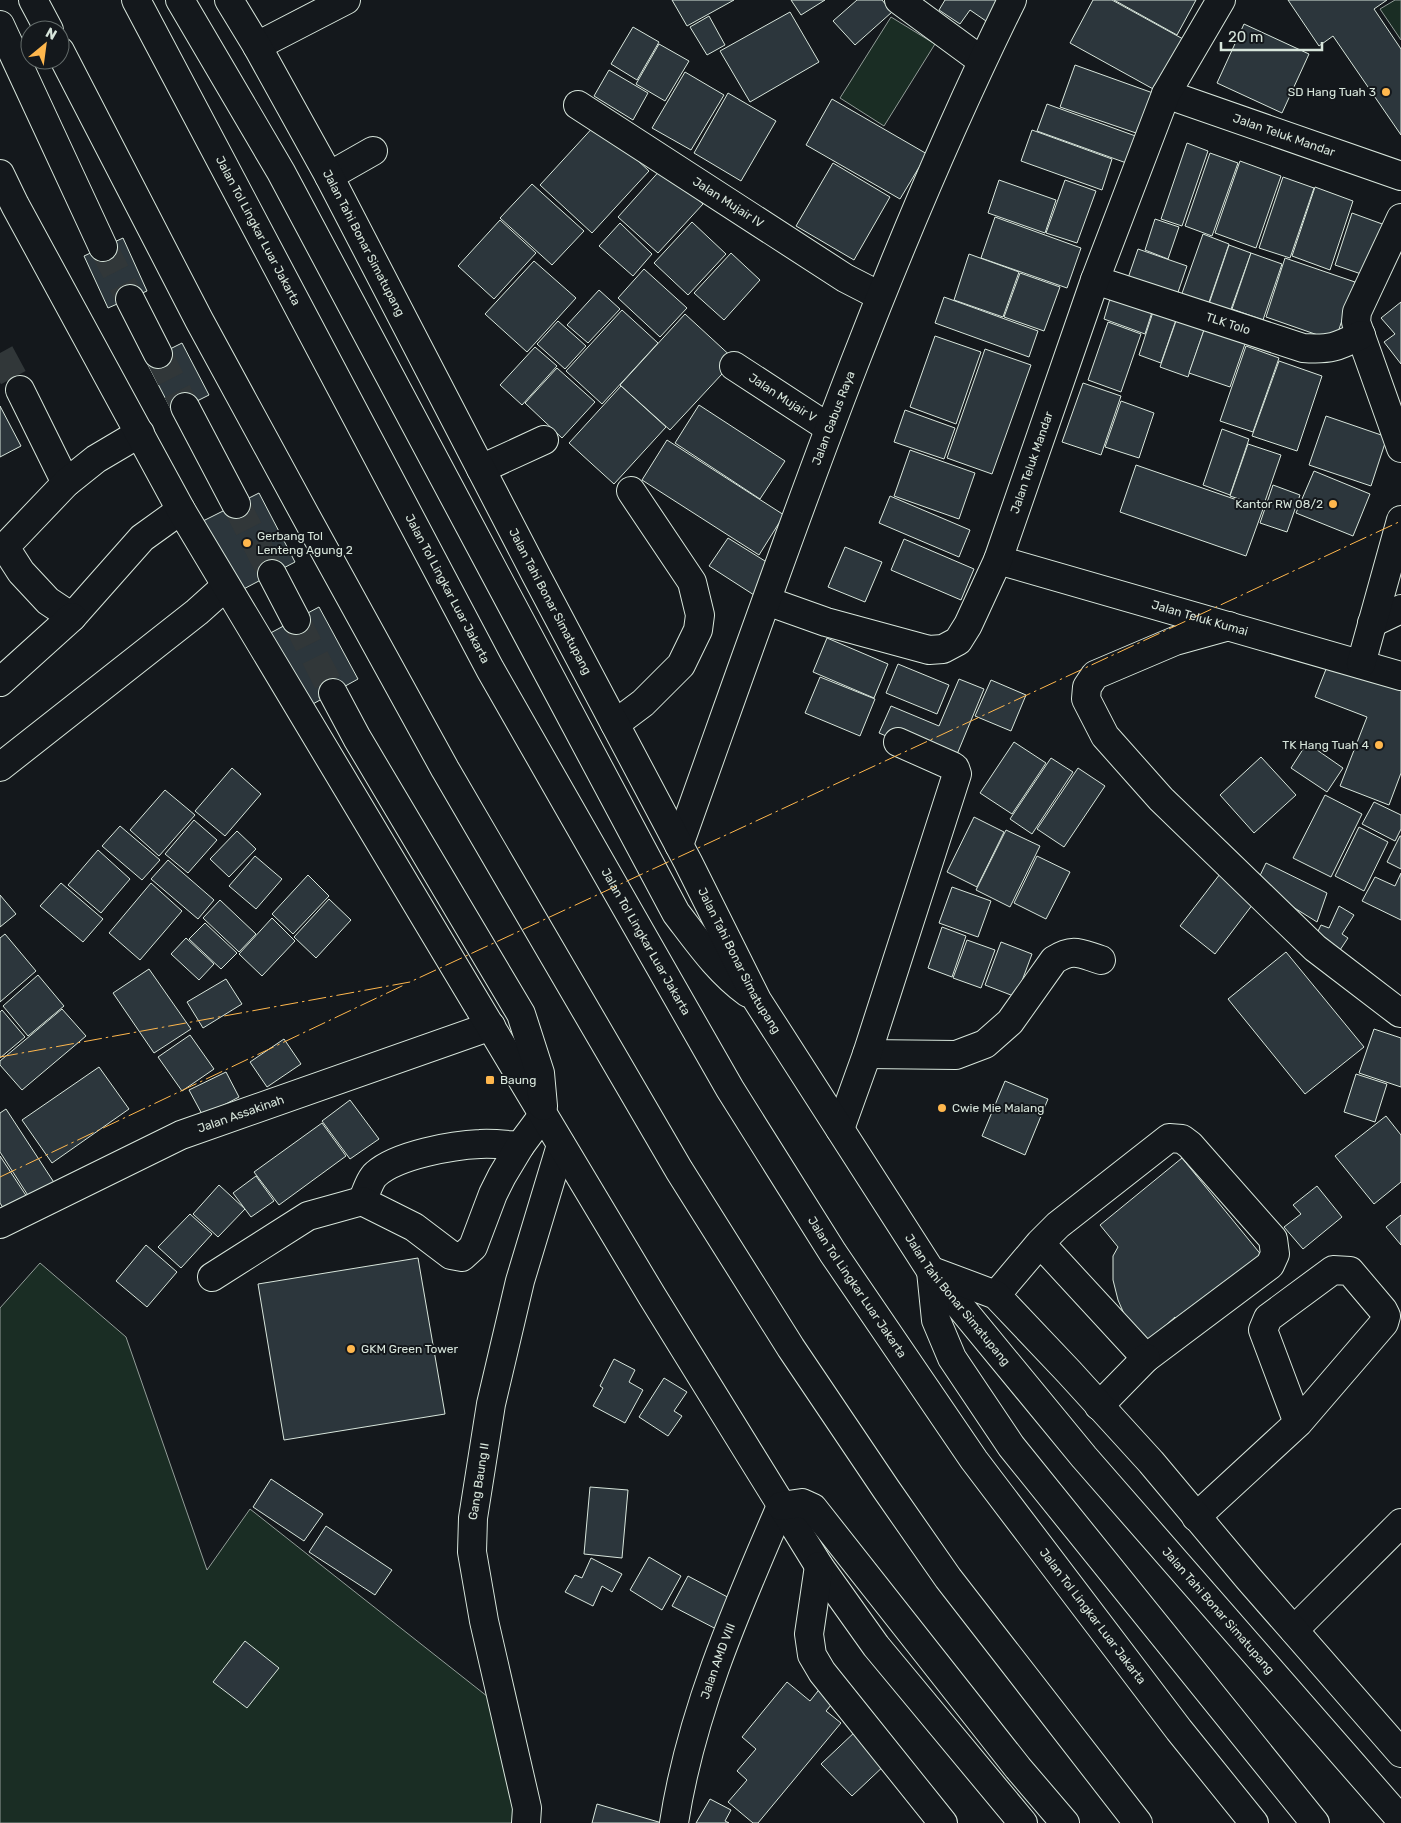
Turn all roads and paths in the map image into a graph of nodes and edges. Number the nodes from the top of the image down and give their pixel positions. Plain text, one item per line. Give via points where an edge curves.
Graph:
1 (34, 0) edge
2 (136, 0) edge
3 (180, 0) edge
4 (229, 0) edge
5 (346, 0) edge
6 (899, 0) edge
7 (1012, 0) edge
8 (1221, 0) edge
9 (44, 20) edge
10 (0, 25) edge
11 (258, 46) junction
12 (982, 61) junction
13 (70, 70) edge
14 (1166, 94) junction
15 (578, 105) dead end
16 (373, 152) dead end
17 (0, 174) edge
18 (329, 176) junction
19 (1401, 176) edge
20 (7, 209) edge
21 (1401, 218) edge
22 (103, 247) tunnel mouth
23 (1095, 280) junction
24 (880, 296) junction
25 (130, 298) tunnel mouth
26 (1361, 335) junction
27 (158, 354) tunnel mouth
28 (734, 366) dead end
29 (20, 390) tunnel mouth
30 (185, 407) tunnel mouth
31 (829, 428) junction
32 (140, 434) junction
33 (544, 440) dead end
34 (1401, 448) edge
35 (481, 468) junction
36 (66, 483) junction
37 (631, 491) dead end
38 (236, 504) tunnel mouth
39 (181, 510) junction
40 (1401, 520) edge
41 (2, 549) edge
42 (998, 560) junction
43 (272, 574) tunnel mouth
44 (226, 586) junction
45 (776, 605) junction
46 (1401, 609) edge
47 (72, 617) junction
48 (296, 620) tunnel mouth
49 (1372, 623) junction
50 (1228, 626) junction
51 (1361, 664) junction
52 (1401, 676) edge
53 (0, 682) edge
54 (333, 693) tunnel mouth
55 (615, 724) junction
56 (898, 742) dead end
57 (0, 767) edge
58 (679, 845) junction
59 (1101, 960) dead end
60 (757, 1000) junction
61 (1401, 1012) edge
62 (491, 1026) junction
63 (867, 1054) junction
64 (544, 1115) junction
65 (840, 1129) junction
66 (561, 1144) junction
67 (520, 1146) junction
68 (362, 1201) junction
69 (0, 1224) edge
70 (1040, 1243) junction
71 (931, 1271) junction
72 (212, 1277) dead end
73 (996, 1295) junction
74 (1146, 1358) junction
75 (1099, 1406) junction
76 (1298, 1423) junction
77 (781, 1506) junction
78 (1196, 1516) junction
79 (1401, 1523) edge
80 (819, 1566) junction
81 (1294, 1630) junction
82 (1401, 1753) edge
83 (1401, 1820) edge
84 (526, 1823) edge
85 (674, 1823) edge
86 (944, 1823) edge
87 (1023, 1823) edge
88 (1065, 1823) edge
89 (1138, 1823) edge
90 (1254, 1823) edge
91 (1315, 1823) edge

1 - 9 main road
2 - 90 main road, Jalan Tol Lingkar Luar Jakarta via 490,669 730,1089 833,1253 974,1460 1179,1730
3 - 60 main road via 281,172 676,913 730,980
4 - 11 main road, Jalan Tahi Bonar Simatupang
5 - 11 main road
6 - 12 main road
7 - 12 main road, Jalan Gabus Raya
8 - 14 main road, Jalan Teluk Mandar
10 - 22 main road
11 - 18 main road, Jalan Tahi Bonar Simatupang
12 - 24 main road, Jalan Gabus Raya
13 - 89 main road via 194,311 323,548 446,769 679,1170 791,1348 948,1578
14 - 19 main road, Jalan Teluk Mandar
14 - 23 main road, Jalan Teluk Mandar
15 - 24 main road, Jalan Mujair IV via 845,278
16 - 18 main road
17 - 20 main road
18 - 35 main road, Jalan Tahi Bonar Simatupang
20 - 32 main road
21 - 26 main road via 1358,312 1356,322
23 - 26 main road, TLK Tolo via 1303,348 1336,347
23 - 42 main road, Jalan Teluk Mandar
24 - 31 main road, Jalan Gabus Raya
25 - 27 main road
26 - 34 main road
28 - 31 main road, Jalan Mujair V
29 - 36 main road
30 - 38 main road
31 - 45 main road, Jalan Gabus Raya
32 - 36 main road via 96,459
32 - 39 main road
33 - 35 main road
35 - 55 main road, Jalan Tahi Bonar Simatupang
36 - 41 main road
37 - 55 main road via 692,582 700,615 698,630 681,665 643,703
39 - 44 main road
39 - 47 main road via 142,538
40 - 49 main road
41 - 47 main road via 48,601
42 - 45 main road, Jalan Teluk Mandar via 963,633 958,641 943,649 929,650
42 - 50 main road, Jalan Teluk Kumai
43 - 48 main road
44 - 57 main road
44 - 62 main road
45 - 58 main road, Jalan Gabus Raya
46 - 49 main road
47 - 53 main road
49 - 51 main road
50 - 51 main road, Jalan Teluk Kumai
50 - 61 main road via 1175,641 1095,675 1087,688 1086,699 1105,736 1161,799 1315,948
51 - 52 main road, Jalan Teluk Kumai
54 - 64 main road via 521,1014 540,1073
55 - 58 main road, Jalan Tahi Bonar Simatupang
56 - 63 main road via 952,766 957,774
58 - 60 main road, Jalan Tahi Bonar Simatupang
59 - 63 main road via 1073,951 1062,954 1054,960 1010,1022 985,1044 972,1050 956,1055
60 - 65 main road, Jalan Tahi Bonar Simatupang
62 - 64 main road
62 - 69 main road, Jalan Assakinah via 181,1135
63 - 65 main road
64 - 66 main road
64 - 67 main road
65 - 71 main road, Jalan Tahi Bonar Simatupang
66 - 77 main road
66 - 84 main road, Gang Baung II via 518,1290 491,1404 473,1518 472,1552 484,1621 527,1808
67 - 68 main road via 480,1144 422,1153 375,1174
67 - 68 main road via 493,1194 473,1247 462,1257 451,1256 414,1227
68 - 72 main road via 308,1216
70 - 73 main road
70 - 74 main road
70 - 74 main road via 1058,1225 1169,1138 1182,1139 1190,1145 1273,1239 1275,1254 1270,1265
71 - 73 main road
71 - 83 main road, Jalan Tahi Bonar Simatupang via 1084,1457
71 - 91 main road via 936,1320 952,1358 1011,1446
73 - 75 main road
74 - 75 main road
75 - 78 main road
76 - 76 main road via 1263,1330 1268,1318 1333,1270 1350,1271 1383,1310 1386,1316 1384,1324
76 - 78 main road
77 - 80 main road
77 - 85 main road, Jalan AMD VIII via 715,1665 680,1785
77 - 88 main road via 802,1503 814,1508
78 - 81 main road
79 - 81 main road
80 - 86 main road via 809,1634 812,1655 822,1672
80 - 87 main road via 876,1646
81 - 82 main road

